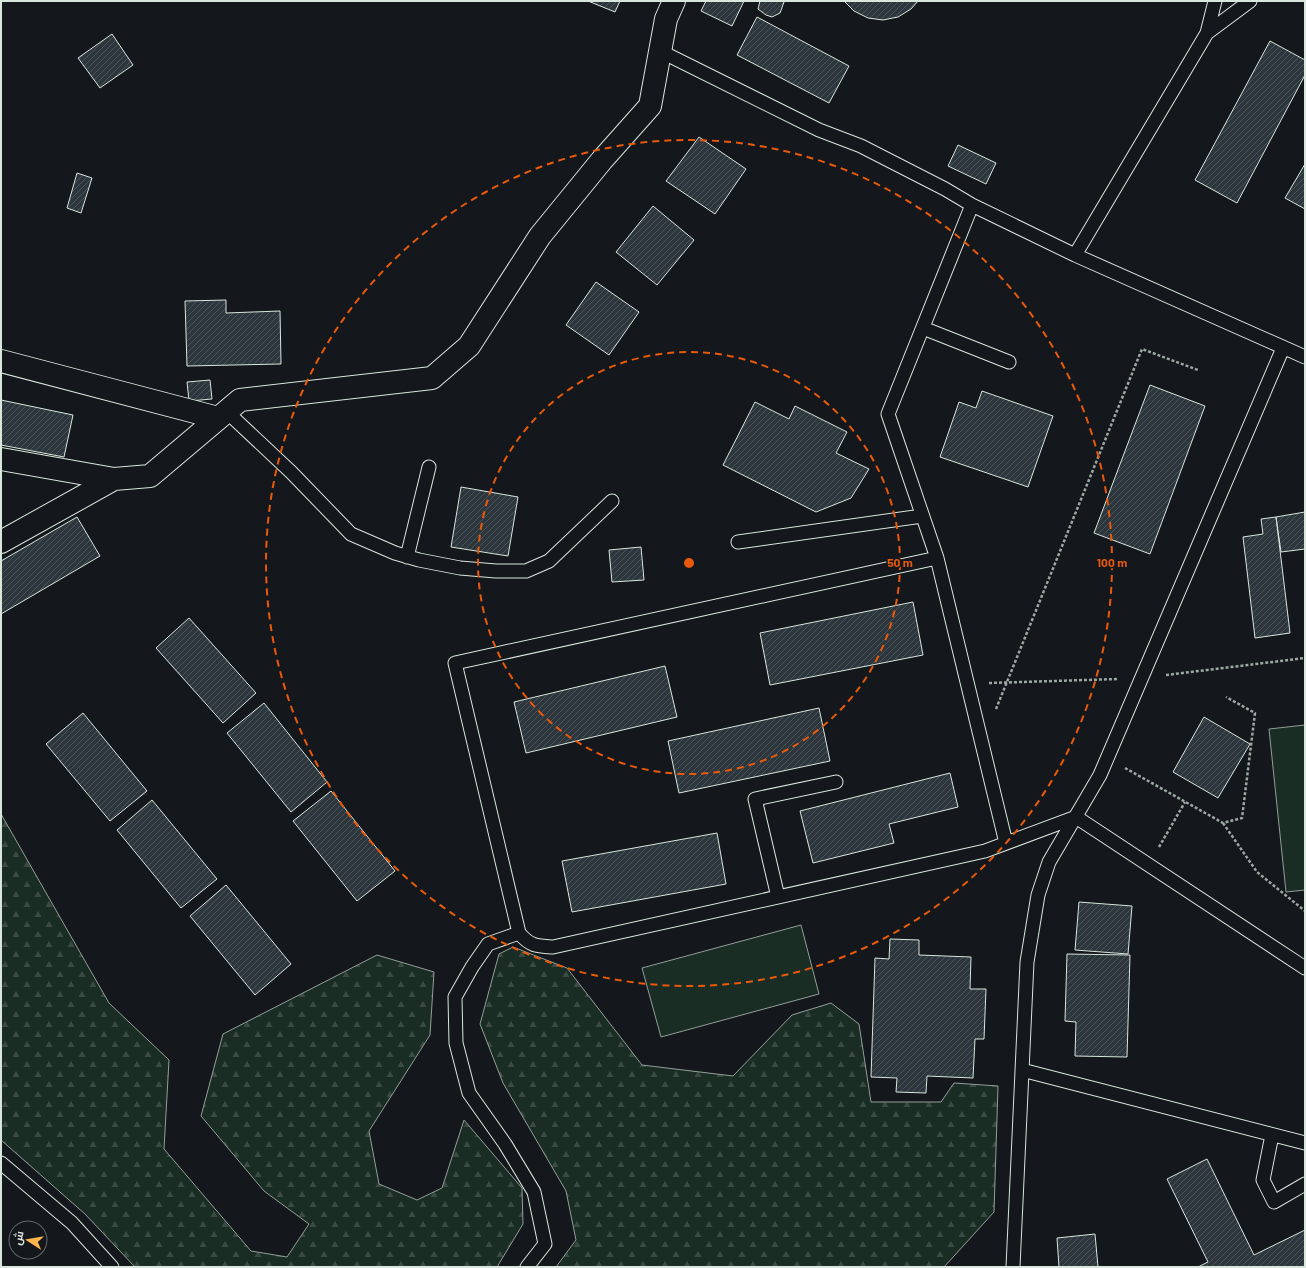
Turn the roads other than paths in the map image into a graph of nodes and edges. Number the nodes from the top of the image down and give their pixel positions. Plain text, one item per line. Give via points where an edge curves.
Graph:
1 (674, 1) edge
2 (1215, 1) edge
3 (1250, 1) edge
4 (1207, 33) junction
5 (660, 51) junction
6 (972, 205) junction
7 (1075, 255) junction
8 (923, 328) junction
9 (1284, 348) junction
10 (1305, 356) edge
11 (1, 360) edge
12 (1009, 362) dead end
13 (222, 415) junction
14 (1, 459) edge
15 (429, 468) dead end
16 (114, 479) junction
17 (612, 502) dead end
18 (922, 516) junction
19 (1, 542) edge
20 (738, 542) dead end
21 (407, 557) junction
22 (937, 558) junction
23 (836, 782) dead end
24 (1076, 817) junction
25 (1006, 843) junction
26 (778, 897) junction
27 (519, 933) junction
28 (1305, 968) edge
29 (1022, 1070) junction
30 (1272, 1135) junction
31 (1305, 1143) edge
32 (1, 1163) edge
33 (1305, 1184) edge
34 (112, 1267) edge
35 (527, 1267) edge
36 (1012, 1267) edge

1 - 5 street via 666,19
2 - 4 lane
3 - 4 lane
4 - 7 lane
5 - 6 lane via 820,130 861,146
5 - 13 street via 650,106 540,236 470,346 432,378 240,400
6 - 7 lane
6 - 8 lane
7 - 9 lane
8 - 12 lane
8 - 18 lane via 888,414
9 - 10 lane
9 - 24 lane via 1108,758
11 - 13 street
13 - 16 street via 150,476
13 - 21 lane via 291,472 351,534
14 - 16 street
15 - 21 lane
16 - 19 street
17 - 21 lane via 549,560 526,571 460,568
18 - 20 lane
18 - 22 lane
22 - 25 lane
22 - 27 lane via 455,663
23 - 26 lane via 754,799
24 - 25 lane
24 - 28 lane
24 - 29 lane via 1049,862 1038,895 1027,962
25 - 26 lane via 985,851
26 - 27 lane via 553,947 526,942
27 - 35 lane via 488,944 472,967 455,997 456,1043 469,1094 506,1144 534,1192 545,1244
29 - 30 lane
29 - 36 lane
30 - 31 lane
30 - 33 lane via 1262,1180 1274,1202
32 - 34 lane via 72,1223

